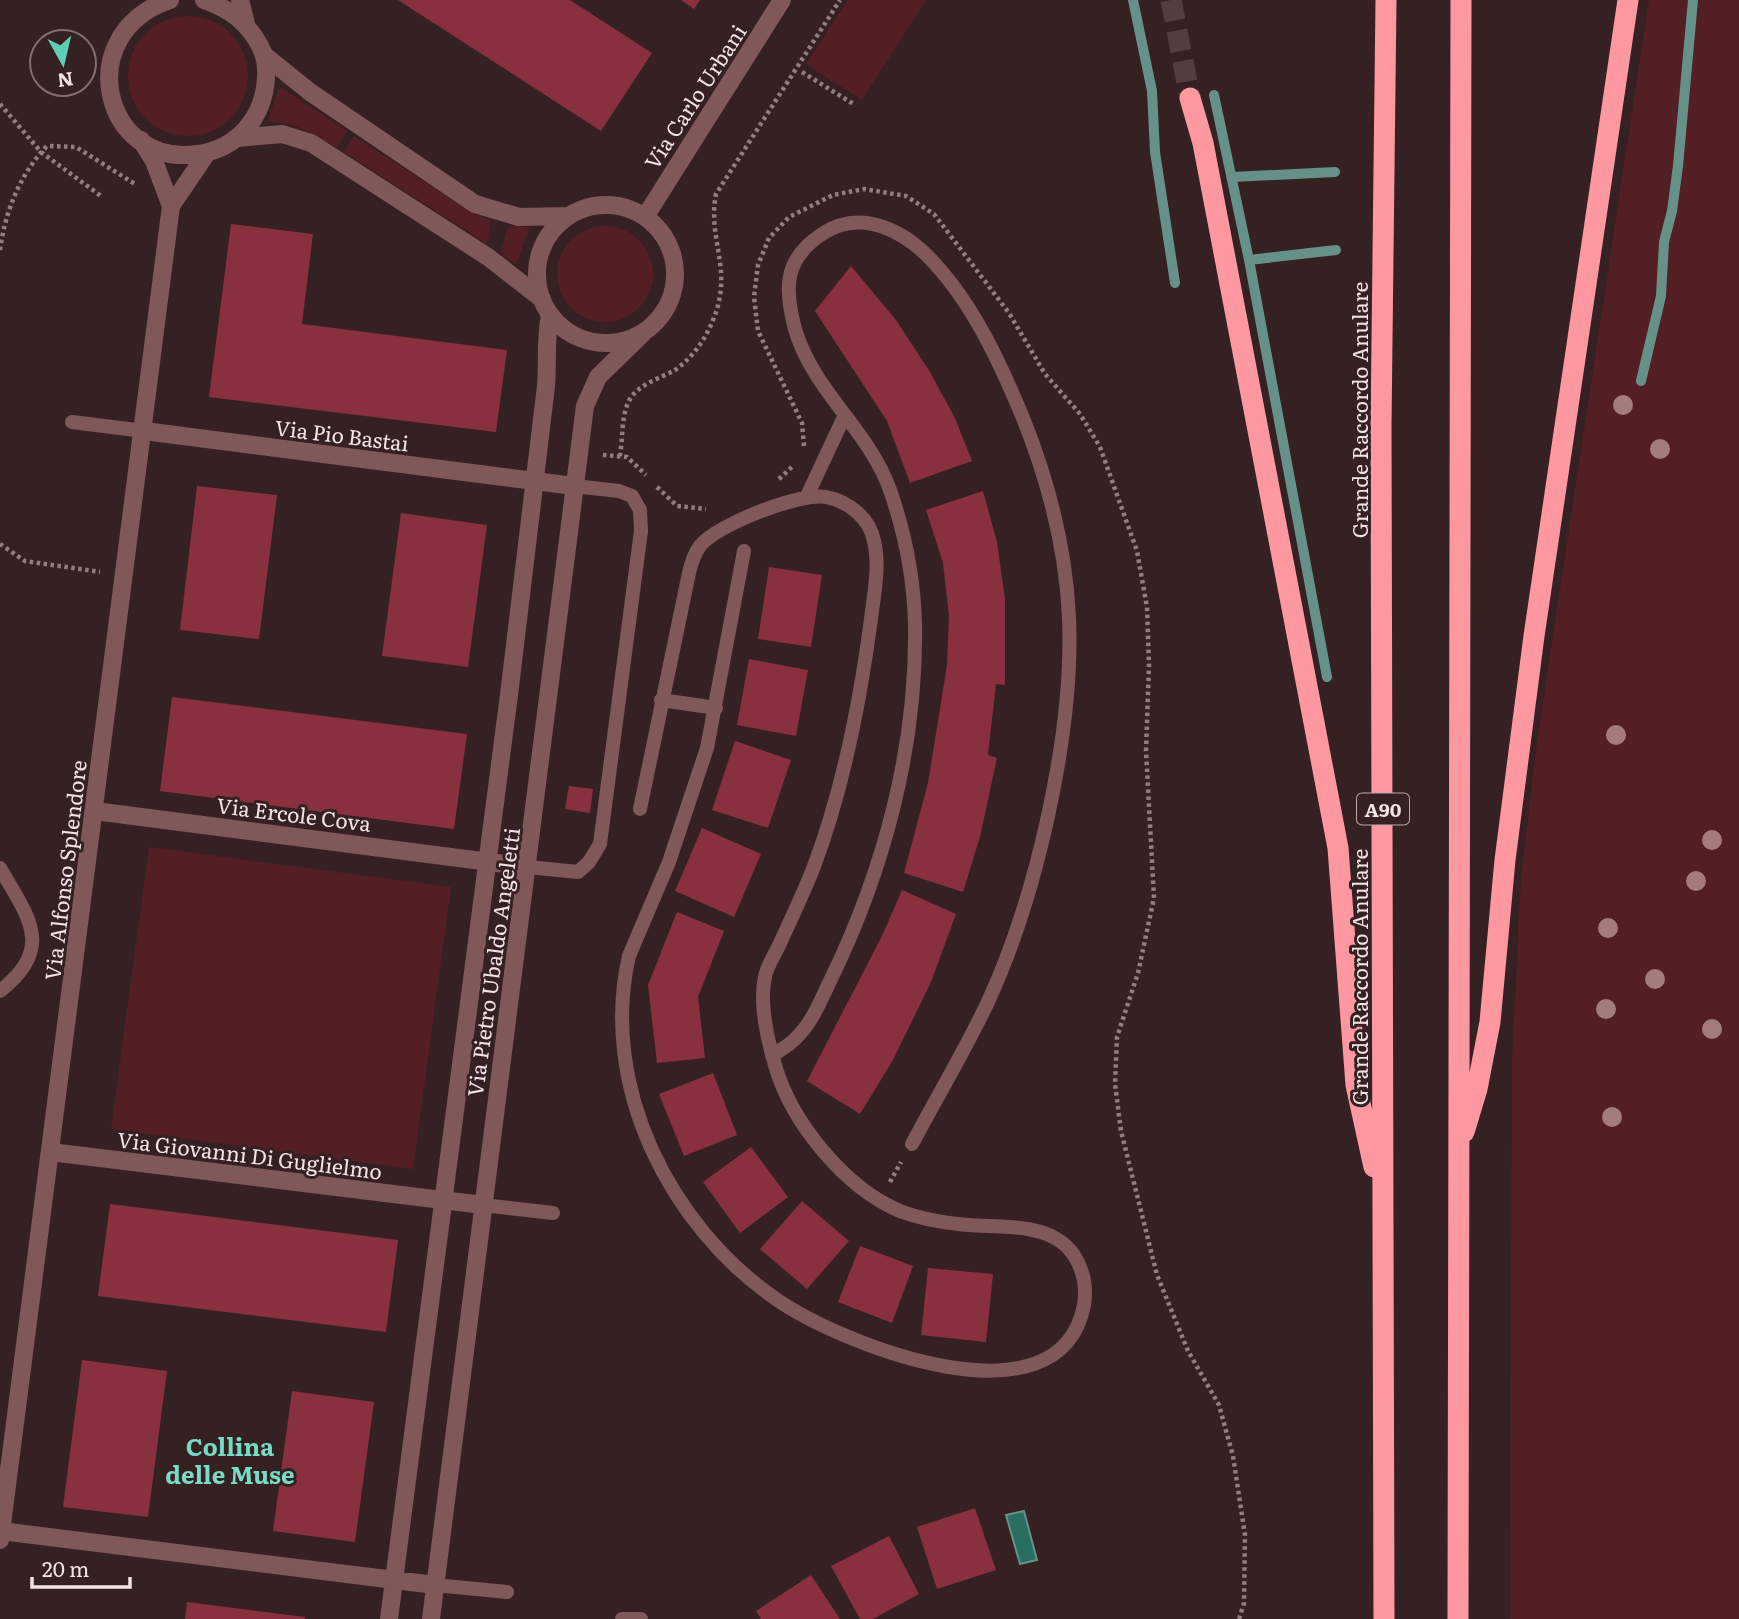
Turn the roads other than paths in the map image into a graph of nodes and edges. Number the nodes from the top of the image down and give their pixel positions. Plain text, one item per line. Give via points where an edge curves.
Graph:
1 (138, 0) edge
2 (170, 0) edge
3 (204, 0) edge
4 (240, 0) edge
5 (782, 0) edge
6 (1386, 0) edge
7 (1461, 0) edge
8 (1628, 0) edge
9 (246, 24) junction
10 (126, 28) junction
11 (264, 55) junction
12 (1190, 98) tunnel mouth
13 (237, 138) junction
14 (141, 140) junction
15 (207, 153) junction
16 (171, 206) junction
17 (568, 216) junction
18 (645, 217) junction
19 (546, 307) junction
20 (643, 333) junction
21 (844, 418) junction
22 (72, 422) dead end
23 (144, 431) junction
24 (535, 482) junction
25 (574, 486) junction
26 (807, 496) junction
27 (744, 551) dead end
28 (661, 700) junction
29 (716, 708) junction
30 (640, 809) dead end
31 (95, 811) junction
32 (487, 862) junction
33 (528, 867) junction
34 (0, 868) edge
35 (0, 991) edge
36 (772, 1056) junction
37 (912, 1144) road end
38 (1457, 1150) junction
39 (51, 1152) junction
40 (443, 1200) junction
41 (1382, 1200) junction
42 (483, 1205) junction
43 (553, 1213) dead end
44 (1, 1535) edge
45 (394, 1580) junction
46 (435, 1585) junction
47 (507, 1592) dead end
48 (389, 1619) edge
49 (430, 1619) edge
50 (622, 1619) edge
51 (640, 1619) edge
52 (1384, 1619) edge
53 (1458, 1619) edge

1 - 10 street
2 - 10 street via 151,7
3 - 9 street via 224,7
4 - 9 street
5 - 18 street, Via Carlo Urbani
6 - 41 highway, Grande Raccordo Anulare / A90 via 1381,426
7 - 38 highway
8 - 38 highway via 1534,636 1490,1022 1477,1089
9 - 11 street
10 - 14 street via 110,61 110,91 119,117
11 - 13 street via 266,88 257,114
11 - 17 street via 310,92 475,204 519,217
12 - 41 highway via 1203,144 1338,848 1356,1085
13 - 15 street
13 - 19 street via 282,134 311,143 488,257
14 - 15 street via 174,155
14 - 16 street, Via Alfonso Splendore
15 - 16 street, Via Alfonso Splendore
16 - 23 street, Via Alfonso Splendore
17 - 18 street via 607,205
17 - 19 street via 551,232 540,253 537,276
18 - 20 street via 670,247 675,275 668,304
19 - 20 street via 565,329 583,339 624,341
19 - 24 street, Via Pietro Ubaldo Angeletti via 548,358
20 - 25 street, Via Pietro Ubaldo Angeletti via 608,365 588,394
21 - 26 lane
21 - 36 lane via 877,457 900,519 915,624 909,724 880,856 852,938 815,1014 797,1038
21 - 37 lane via 796,333 788,281 798,253 829,229 871,223 892,228 912,241 941,270 998,363 1031,440 1054,514 1070,626 1068,705 1036,872 987,1003
22 - 23 lane
23 - 24 street, Via Pio Bastai
23 - 31 street, Via Alfonso Splendore
24 - 25 street, Via Pio Bastai
24 - 32 street, Via Pietro Ubaldo Angeletti
25 - 33 street, Via Pietro Ubaldo Angeletti
25 - 33 lane via 632,496 640,510 641,531 600,844 578,872
26 - 28 lane via 734,524 700,545 689,573
26 - 36 lane via 845,503 864,519 874,537 875,576 856,713 827,828 801,900 764,979
27 - 29 lane
28 - 29 lane
28 - 30 lane
29 - 36 lane via 687,814 624,977 621,1011 630,1088 659,1166 701,1229 736,1265 775,1298 848,1339 924,1361 974,1369 1011,1370 1057,1355 1071,1340 1086,1298 1084,1278 1069,1247 1035,1230 940,1222 878,1200 820,1147 794,1112
31 - 32 street, Via Ercole Cova
31 - 39 street, Via Alfonso Splendore
32 - 33 street, Via Ercole Cova
32 - 40 street, Via Pietro Ubaldo Angeletti
33 - 42 street, Via Pietro Ubaldo Angeletti
34 - 35 lane via 26,913 34,943 25,968
38 - 53 highway
39 - 40 street, Via Giovanni Di Guglielmo
39 - 44 street, Via Alfonso Splendore
40 - 42 street, Via Giovanni Di Guglielmo
40 - 45 street, Via Pietro Ubaldo Angeletti
41 - 52 highway, Grande Raccordo Anulare / A90
42 - 43 lane
42 - 46 street, Via Pietro Ubaldo Angeletti
44 - 45 street
45 - 46 street
45 - 48 street, Via Pietro Ubaldo Angeletti
46 - 47 lane
46 - 49 street, Via Pietro Ubaldo Angeletti
50 - 51 lane

